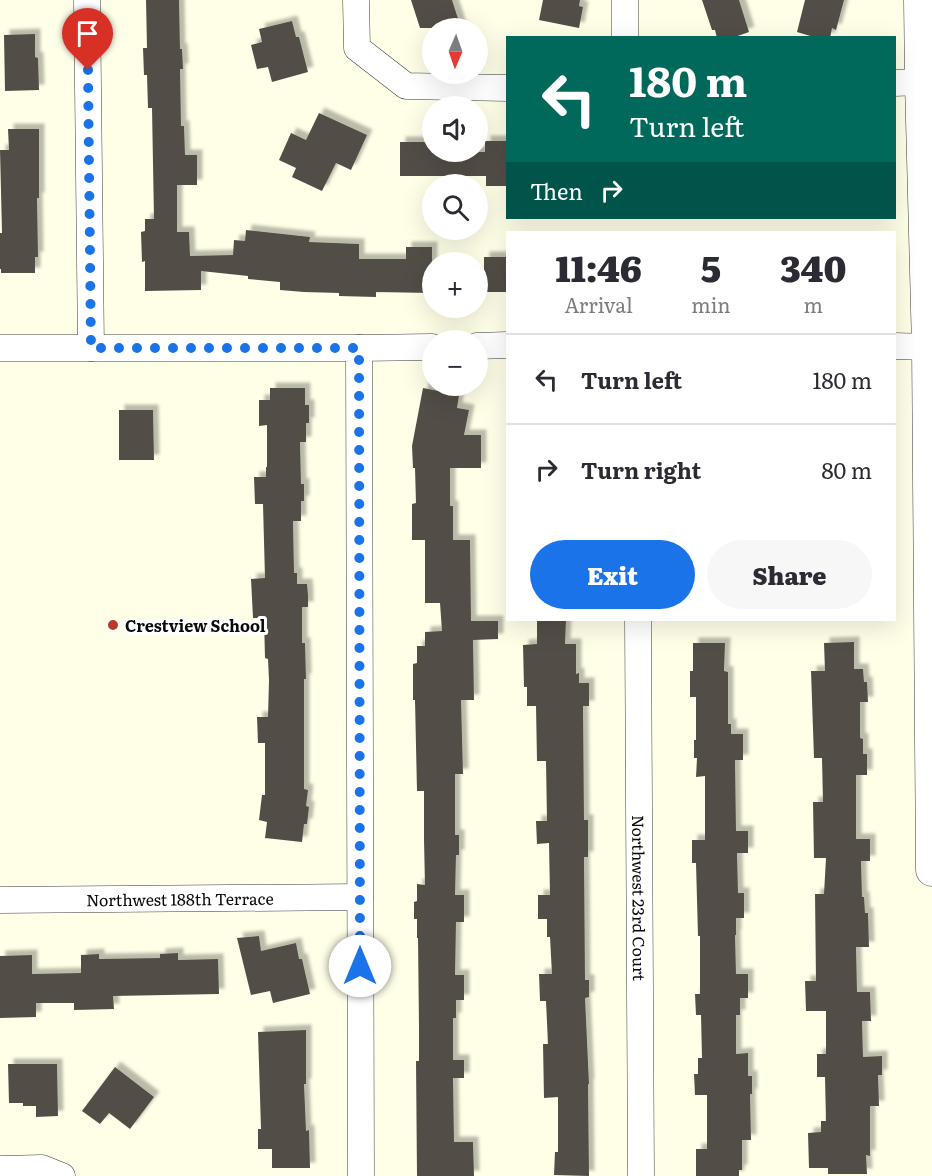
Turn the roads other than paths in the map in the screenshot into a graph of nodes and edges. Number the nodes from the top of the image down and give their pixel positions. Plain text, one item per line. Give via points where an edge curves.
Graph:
1 (87, 0) edge
2 (356, 0) edge
3 (625, 0) edge
4 (920, 0) edge
5 (625, 36) edge
6 (907, 82) edge
7 (506, 88) edge
8 (506, 345) edge
9 (488, 346) edge
10 (896, 346) edge
11 (422, 347) edge
12 (928, 347) junction
13 (0, 348) edge
14 (91, 348) junction
15 (359, 348) junction
16 (638, 621) edge
17 (932, 870) edge
18 (360, 897) junction
19 (0, 900) edge
20 (0, 1169) edge
21 (62, 1176) edge
22 (361, 1176) edge
23 (641, 1176) edge

1 - 14 street
2 - 7 street via 357,48 406,86
3 - 5 street
4 - 6 street
6 - 12 street
8 - 9 street
10 - 12 street
11 - 15 street
12 - 17 street
13 - 14 street
14 - 15 street
15 - 18 street
16 - 23 street, Northwest 23rd Court
18 - 19 street, Northwest 188th Terrace
18 - 22 street
20 - 21 street via 42,1168

